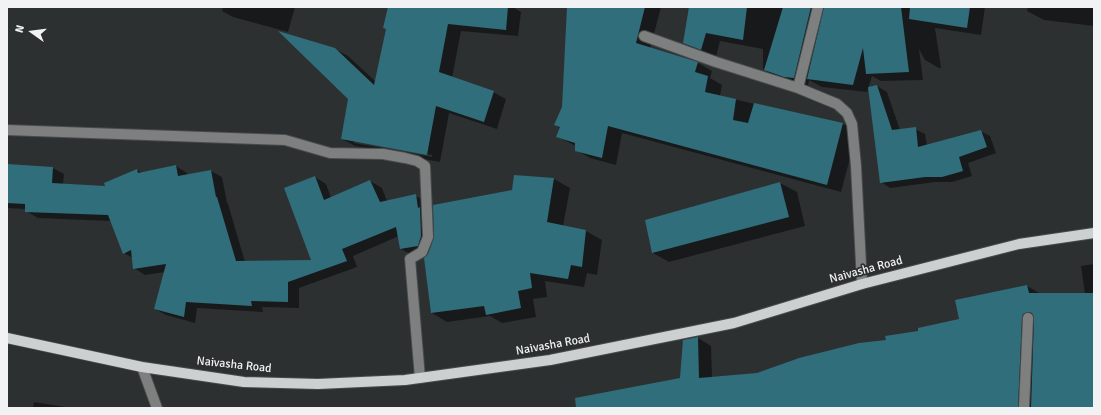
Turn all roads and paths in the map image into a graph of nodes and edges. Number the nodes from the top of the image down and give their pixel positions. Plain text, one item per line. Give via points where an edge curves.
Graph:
1 (818, 7) edge
2 (644, 36) dead end
3 (798, 88) junction
4 (7, 130) edge
5 (1094, 232) edge
6 (862, 284) junction
7 (1028, 318) dead end
8 (7, 338) edge
9 (142, 367) junction
10 (420, 378) junction
11 (157, 408) edge
12 (1024, 408) edge

1 - 3 street
2 - 3 street
3 - 6 street via 837,104 847,113 852,124
4 - 10 street via 285,140 330,153 383,154 405,158 425,166 428,237 422,252 410,259
5 - 6 main road, Naivasha Road via 1019,244
6 - 10 main road, Naivasha Road via 734,323 550,360
7 - 12 street
8 - 9 main road, Naivasha Road
9 - 10 main road, Naivasha Road via 244,382 318,384
9 - 11 street

